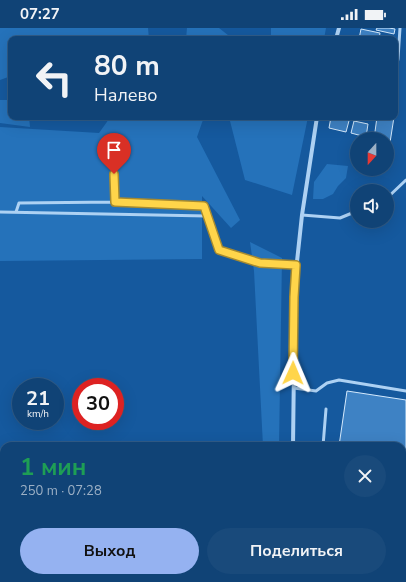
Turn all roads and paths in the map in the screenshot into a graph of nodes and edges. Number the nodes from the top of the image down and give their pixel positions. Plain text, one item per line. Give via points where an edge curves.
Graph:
1 (400, 28) edge
2 (398, 59) edge
3 (317, 120) edge
4 (114, 146) dead end
5 (406, 180) edge
6 (394, 191) edge
7 (115, 202) junction
8 (0, 212) edge
9 (16, 212) junction
10 (350, 214) edge
11 (302, 215) junction
12 (207, 216) junction
13 (296, 265) junction
14 (294, 388) junction
15 (406, 391) edge
16 (326, 409) dead end
17 (293, 442) edge
18 (323, 442) edge

1 - 2 lane
3 - 11 street
4 - 7 lane
5 - 6 lane
7 - 9 lane via 19,203
7 - 12 lane via 204,206
8 - 9 lane
9 - 12 lane
10 - 11 lane via 340,218
11 - 13 street
12 - 13 lane via 219,250 260,263
13 - 14 street
14 - 15 lane via 316,391 327,383 339,380
14 - 17 street
16 - 18 lane

